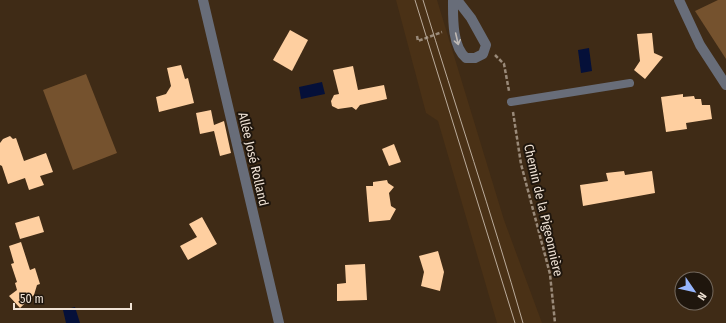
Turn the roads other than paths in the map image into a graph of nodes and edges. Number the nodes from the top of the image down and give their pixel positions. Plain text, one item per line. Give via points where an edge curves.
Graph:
1 (203, 0) edge
2 (453, 0) edge
3 (457, 0) edge
4 (679, 0) edge
5 (630, 83) dead end
6 (726, 86) edge
7 (512, 102) road end
8 (279, 323) edge

1 - 8 street, Allée José Rolland
2 -> 3 street via 454,25 460,53 466,58 475,58 483,54 486,45 483,36
4 - 6 street via 700,45
5 - 7 lane

